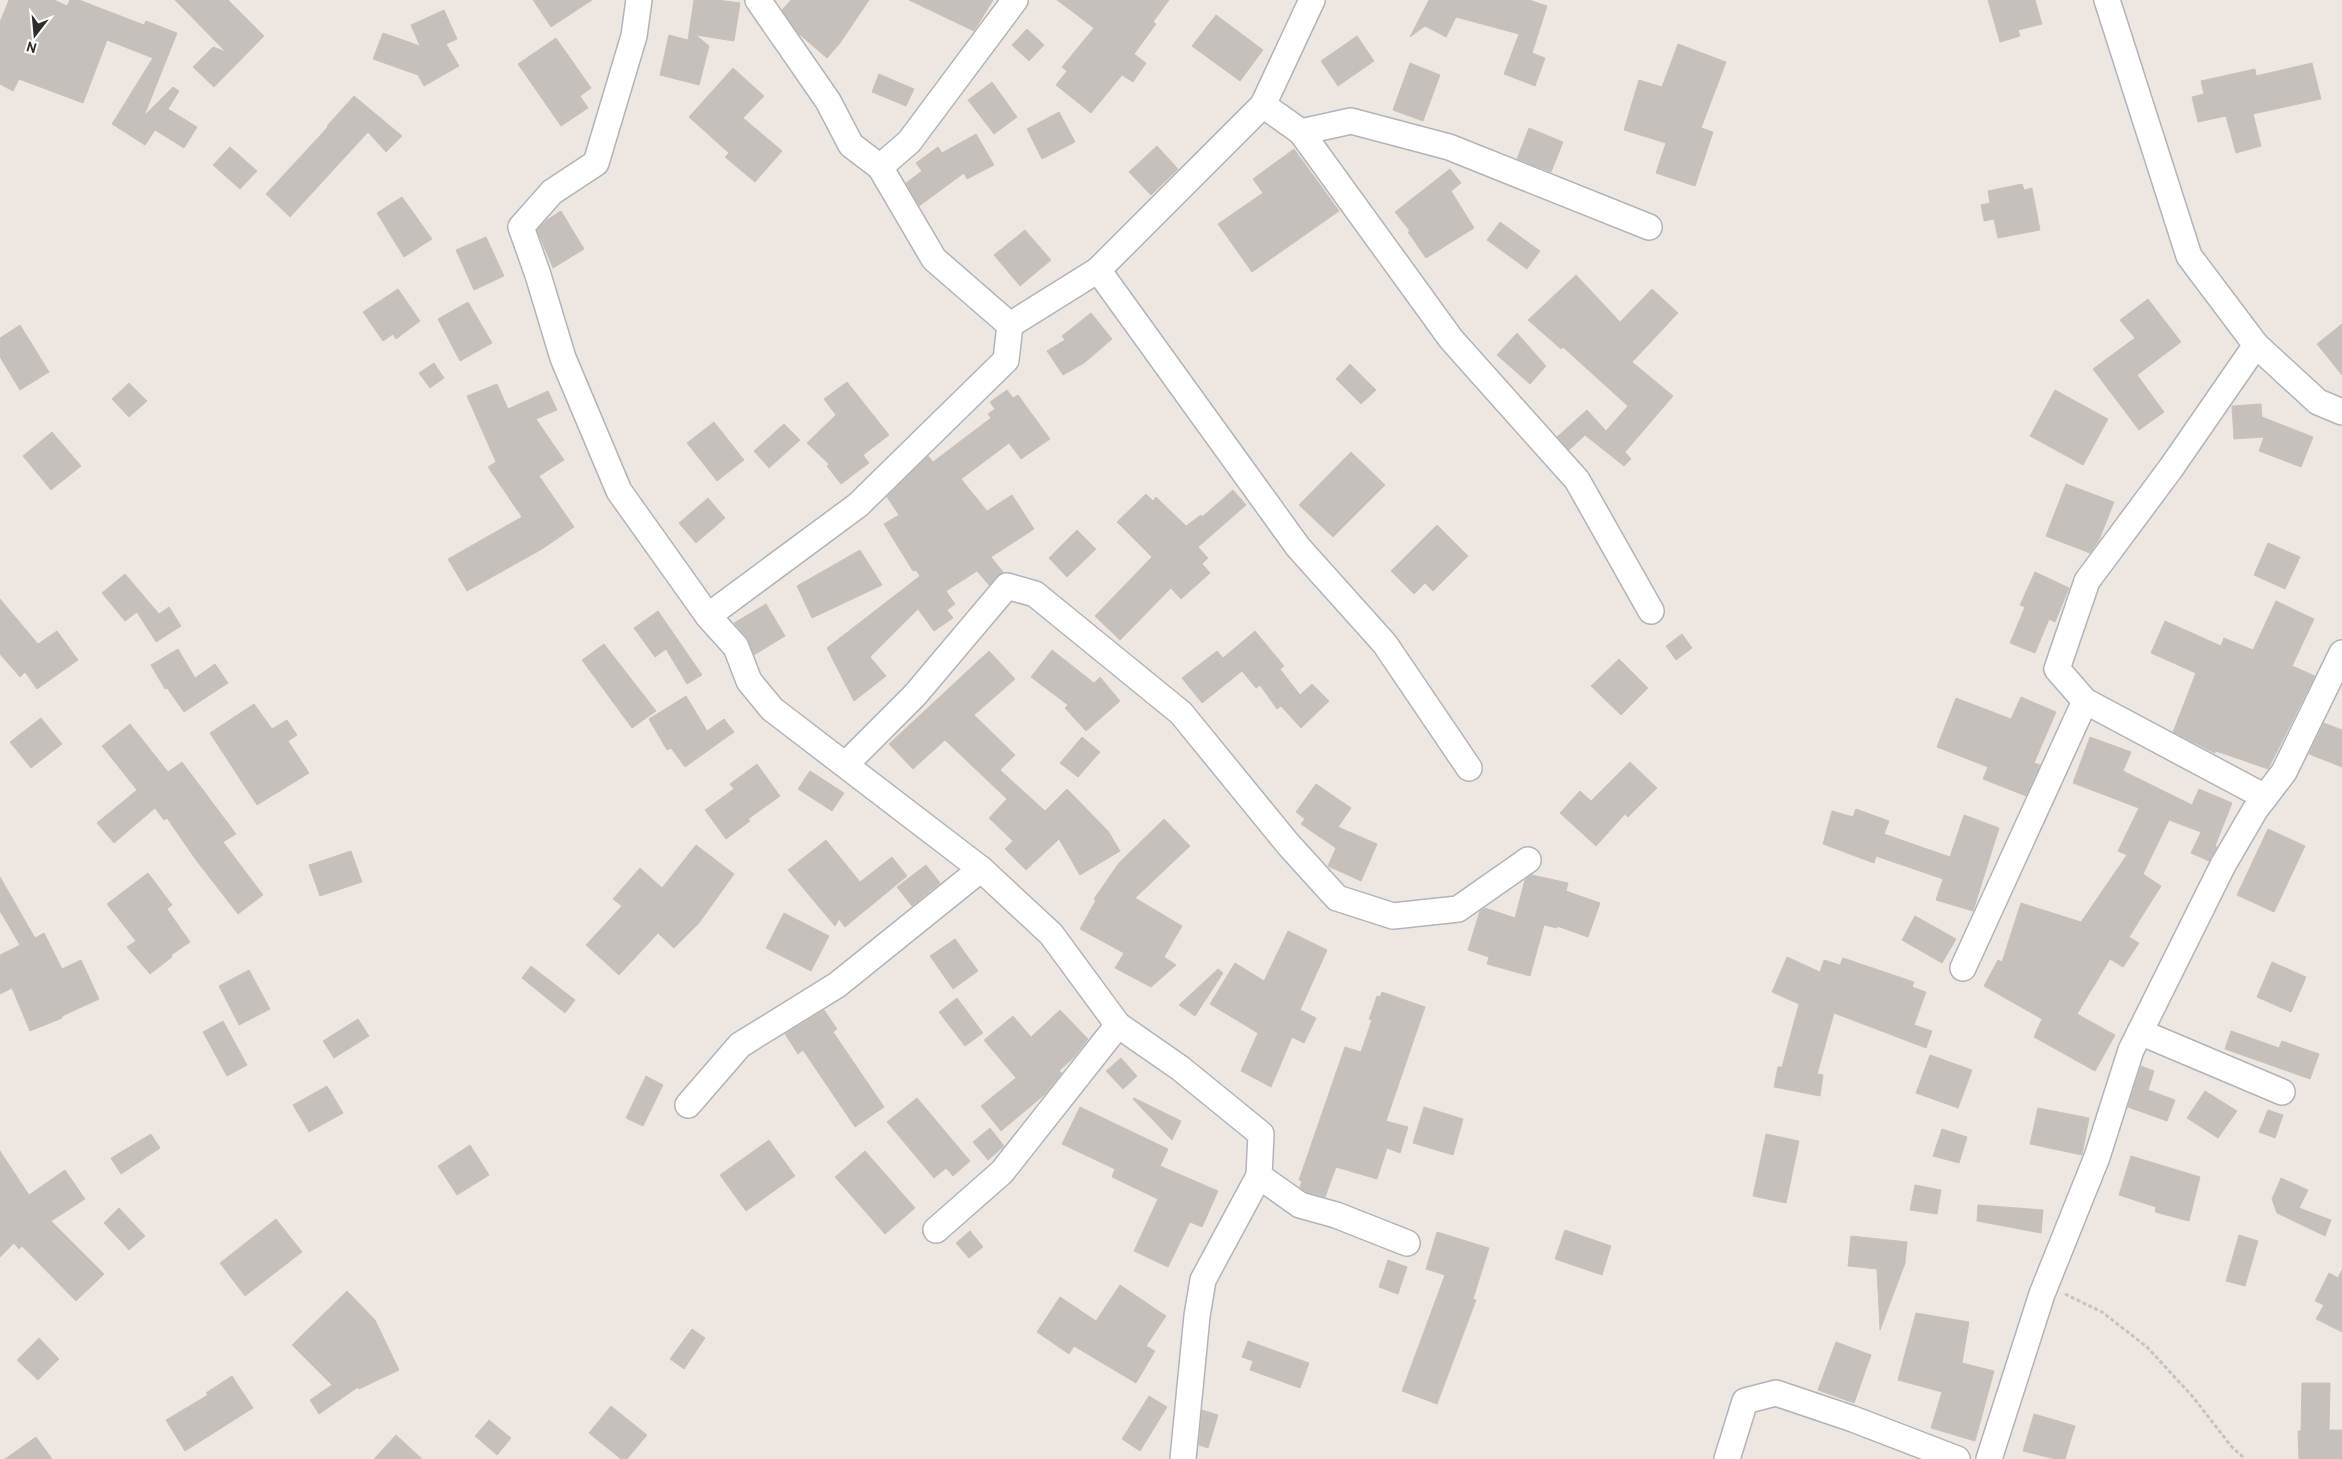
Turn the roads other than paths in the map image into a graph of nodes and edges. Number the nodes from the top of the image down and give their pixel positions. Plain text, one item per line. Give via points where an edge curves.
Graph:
1 (639, 0) edge
2 (758, 0) edge
3 (1015, 0) edge
4 (1312, 0) edge
5 (2107, 0) edge
6 (1263, 106) junction
7 (1301, 132) junction
8 (880, 167) junction
9 (1649, 227) dead end
10 (1098, 270) junction
11 (1010, 325) junction
12 (2256, 345) junction
13 (2342, 412) edge
14 (1651, 611) dead end
15 (708, 616) junction
16 (2342, 653) edge
17 (2335, 687) edge
18 (2085, 701) junction
19 (846, 764) junction
20 (1470, 768) dead end
21 (2265, 797) junction
22 (1528, 860) dead end
23 (981, 869) junction
24 (1964, 968) dead end
25 (1118, 1025) junction
26 (2140, 1032) junction
27 (2282, 1092) dead end
28 (688, 1105) dead end
29 (1259, 1176) junction
30 (936, 1230) dead end
31 (1407, 1243) dead end
32 (1183, 1459) edge
33 (1727, 1459) edge
34 (1957, 1459) edge
35 (1989, 1459) edge

1 - 15 street via 634,36 596,163 552,192 520,227 563,358 619,490
2 - 8 street via 828,101 851,145
3 - 8 street via 909,142
4 - 6 street
5 - 12 street via 2189,256
6 - 7 street
6 - 10 street
7 - 9 street via 1351,121 1448,147
7 - 14 street via 1451,340 1577,480
8 - 11 street via 934,258
10 - 11 street
10 - 20 street via 1298,547 1385,644
11 - 15 street via 1006,360 858,505
12 - 13 street via 2318,402
12 - 18 street via 2087,581 2057,669
15 - 19 street via 736,647 748,681 772,709
16 - 17 street
17 - 21 street via 2284,772
18 - 21 street
18 - 24 street
19 - 22 street via 915,695 1007,586 1035,594 1181,713 1288,844 1337,898 1394,916 1458,910
19 - 23 street
21 - 26 street via 2223,865
23 - 25 street via 1051,934
23 - 28 street via 837,985 740,1045
25 - 29 street via 1180,1068 1261,1134
25 - 30 street via 1002,1172
26 - 27 street
26 - 35 street via 2047,1283
29 - 31 street via 1300,1205 1336,1215
29 - 32 street via 1203,1280
33 - 34 street via 1745,1401 1776,1393

